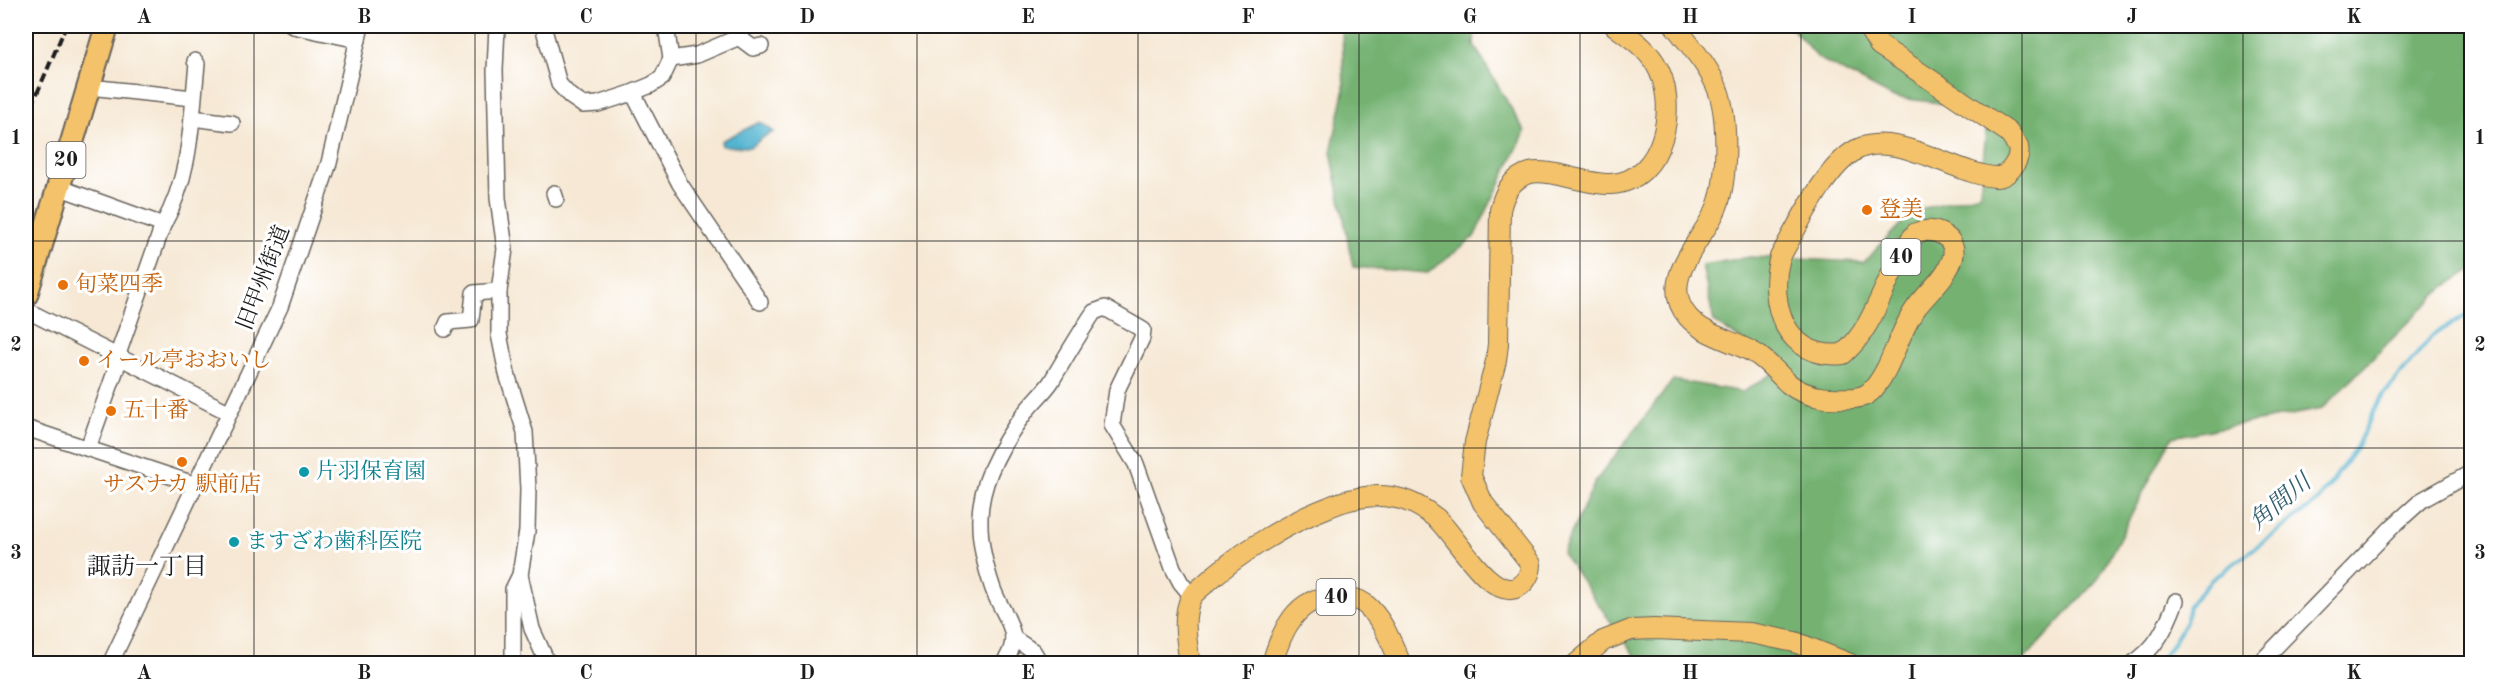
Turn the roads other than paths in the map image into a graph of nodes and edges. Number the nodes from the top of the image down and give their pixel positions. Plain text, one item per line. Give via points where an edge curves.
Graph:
1 (107, 26) edge
2 (293, 26) edge
3 (497, 26) edge
4 (543, 26) edge
5 (666, 26) edge
6 (1615, 26) edge
7 (1675, 26) edge
8 (1867, 26) edge
9 (360, 33) edge
10 (761, 46) dead end
11 (671, 59) junction
12 (195, 61) dead end
13 (89, 87) junction
14 (633, 93) junction
15 (193, 98) junction
16 (192, 118) junction
17 (231, 123) dead end
18 (58, 187) junction
19 (164, 225) junction
20 (499, 291) junction
21 (26, 295) edge
22 (760, 302) dead end
23 (26, 310) edge
24 (445, 328) dead end
25 (119, 357) junction
26 (228, 412) junction
27 (26, 428) edge
28 (88, 448) junction
29 (2472, 472) edge
30 (194, 484) junction
31 (520, 575) junction
32 (1192, 596) junction
33 (2176, 601) dead end
34 (1013, 638) junction
35 (110, 663) edge
36 (513, 663) edge
37 (548, 663) edge
38 (1002, 663) edge
39 (1041, 663) edge
40 (1190, 663) edge
41 (1272, 663) edge
42 (1401, 663) edge
43 (1576, 663) edge
44 (1850, 663) edge
45 (2132, 663) edge
46 (2259, 663) edge

1 - 13 highway, 20
2 - 9 street
3 - 20 street via 498,198 505,249
4 - 14 street via 559,84 570,96 583,105
5 - 11 street
6 - 32 main road via 1647,51 1667,95 1668,119 1648,166 1632,179 1611,184 1531,173 1513,182 1503,196 1500,210 1498,344 1471,476 1483,503 1531,564 1524,583 1516,588 1498,587 1438,520 1420,507 1392,497 1358,498 1328,507 1236,557
7 - 8 main road, 40 via 1710,72 1718,90 1725,129 1718,205 1686,256 1678,280 1680,303 1688,317 1709,333 1760,357 1806,394 1828,399 1863,398 1872,390 1907,322 1949,266 1954,250 1942,234 1923,230 1916,233 1853,346 1843,354 1818,354 1798,342 1778,310 1775,273 1780,257 1833,168 1857,149 1879,145 1916,151 2000,177 2009,172 2018,147 2008,132 1879,45
9 - 26 street, 旧甲州街道 via 329,163 303,241 271,327
10 - 11 street via 753,48 737,38 696,55
11 - 14 street via 662,78
12 - 15 street
13 - 15 street
13 - 18 highway, 20
14 - 22 street via 680,184
15 - 16 street
16 - 17 street
16 - 19 street via 187,168
18 - 19 street
18 - 21 highway, 20
19 - 25 street
20 - 24 street via 474,293 471,320 448,322
20 - 31 street via 499,334 525,432 527,531
23 - 25 street
25 - 26 street
25 - 28 street
26 - 30 street, 旧甲州街道
27 - 28 street
28 - 30 street
29 - 46 street via 2422,500 2393,526
30 - 35 street, 旧甲州街道
31 - 36 street via 513,589
31 - 37 street via 532,629
32 - 34 street via 1180,584 1136,464 1112,425 1117,390 1143,330 1105,309 1094,312 1050,383 1010,436 992,466 982,499 981,547 994,591 1012,626
32 - 40 main road via 1185,623
33 - 45 street via 2163,633
34 - 38 street via 1011,653
34 - 39 street via 1033,651
41 - 42 main road, 40 via 1282,633 1305,605 1322,597 1345,596 1363,602 1380,620
43 - 44 main road via 1603,641 1630,630 1654,629 1750,633 1795,642

